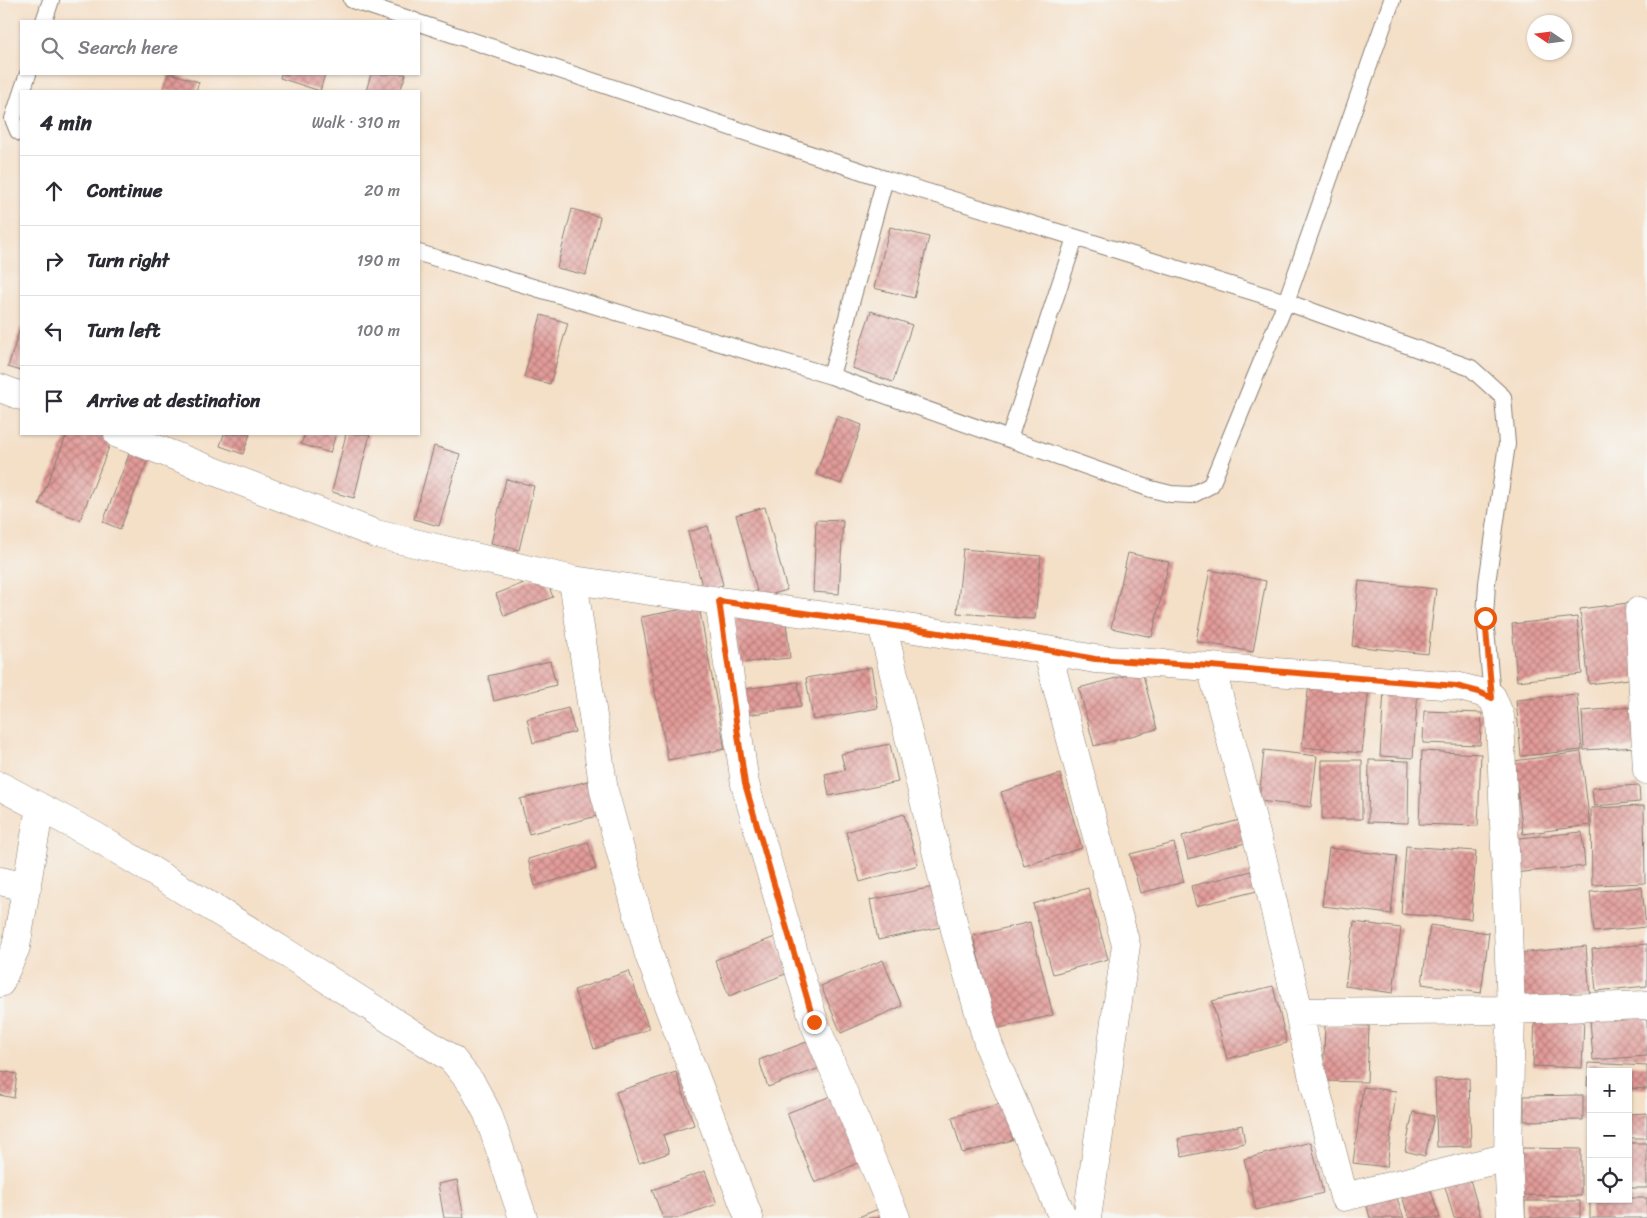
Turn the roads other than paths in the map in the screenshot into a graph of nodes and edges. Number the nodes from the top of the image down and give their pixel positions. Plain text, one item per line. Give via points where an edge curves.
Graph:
1 (51, 0) edge
2 (352, 0) edge
3 (1392, 0) edge
4 (44, 20) edge
5 (412, 20) edge
6 (420, 22) edge
7 (28, 75) edge
8 (23, 90) edge
9 (20, 99) edge
10 (20, 132) edge
11 (885, 179) junction
12 (1075, 238) junction
13 (420, 253) edge
14 (1286, 302) junction
15 (831, 376) junction
16 (0, 388) edge
17 (20, 396) edge
18 (121, 435) edge
19 (1009, 439) junction
20 (573, 580) junction
21 (719, 601) junction
22 (1639, 611) dead end
23 (882, 624) junction
24 (1047, 650) junction
25 (1211, 666) junction
26 (1645, 692) edge
27 (1492, 698) junction
28 (1647, 770) edge
29 (0, 786) edge
30 (40, 807) junction
31 (0, 881) edge
32 (27, 888) junction
33 (0, 983) edge
34 (1647, 1005) edge
35 (1511, 1010) junction
36 (1299, 1012) junction
37 (1508, 1157) junction
38 (1341, 1208) edge
39 (522, 1218) edge
40 (749, 1218) edge
41 (896, 1218) edge
42 (1063, 1218) edge
43 (1087, 1218) edge
44 (1511, 1218) edge

1 - 4 lane
2 - 5 lane
3 - 14 lane
6 - 11 lane
7 - 8 lane
9 - 10 lane via 13,119
11 - 12 lane
11 - 15 lane
12 - 14 lane
12 - 19 lane
13 - 15 lane
14 - 19 lane via 1211,485 1192,495 1171,494 1151,488
14 - 27 lane via 1471,368 1503,397 1507,444 1485,618
15 - 19 lane
16 - 17 street
18 - 20 street via 376,534
20 - 21 street
20 - 40 street via 604,791 649,955
21 - 23 street
21 - 41 street via 745,784 814,1022
22 - 26 street
23 - 24 street
23 - 42 street via 956,934 989,1046
24 - 25 street via 1095,659
24 - 43 street via 1126,945
25 - 27 street via 1456,686
25 - 36 street via 1261,852
26 - 28 street
27 - 35 street via 1500,716
29 - 30 street
30 - 32 street
30 - 39 street via 95,836 288,954 452,1059 472,1084 488,1114
31 - 32 street
32 - 33 street via 16,947
34 - 35 street
35 - 36 street
35 - 37 street
36 - 38 street
37 - 38 street
37 - 44 street

